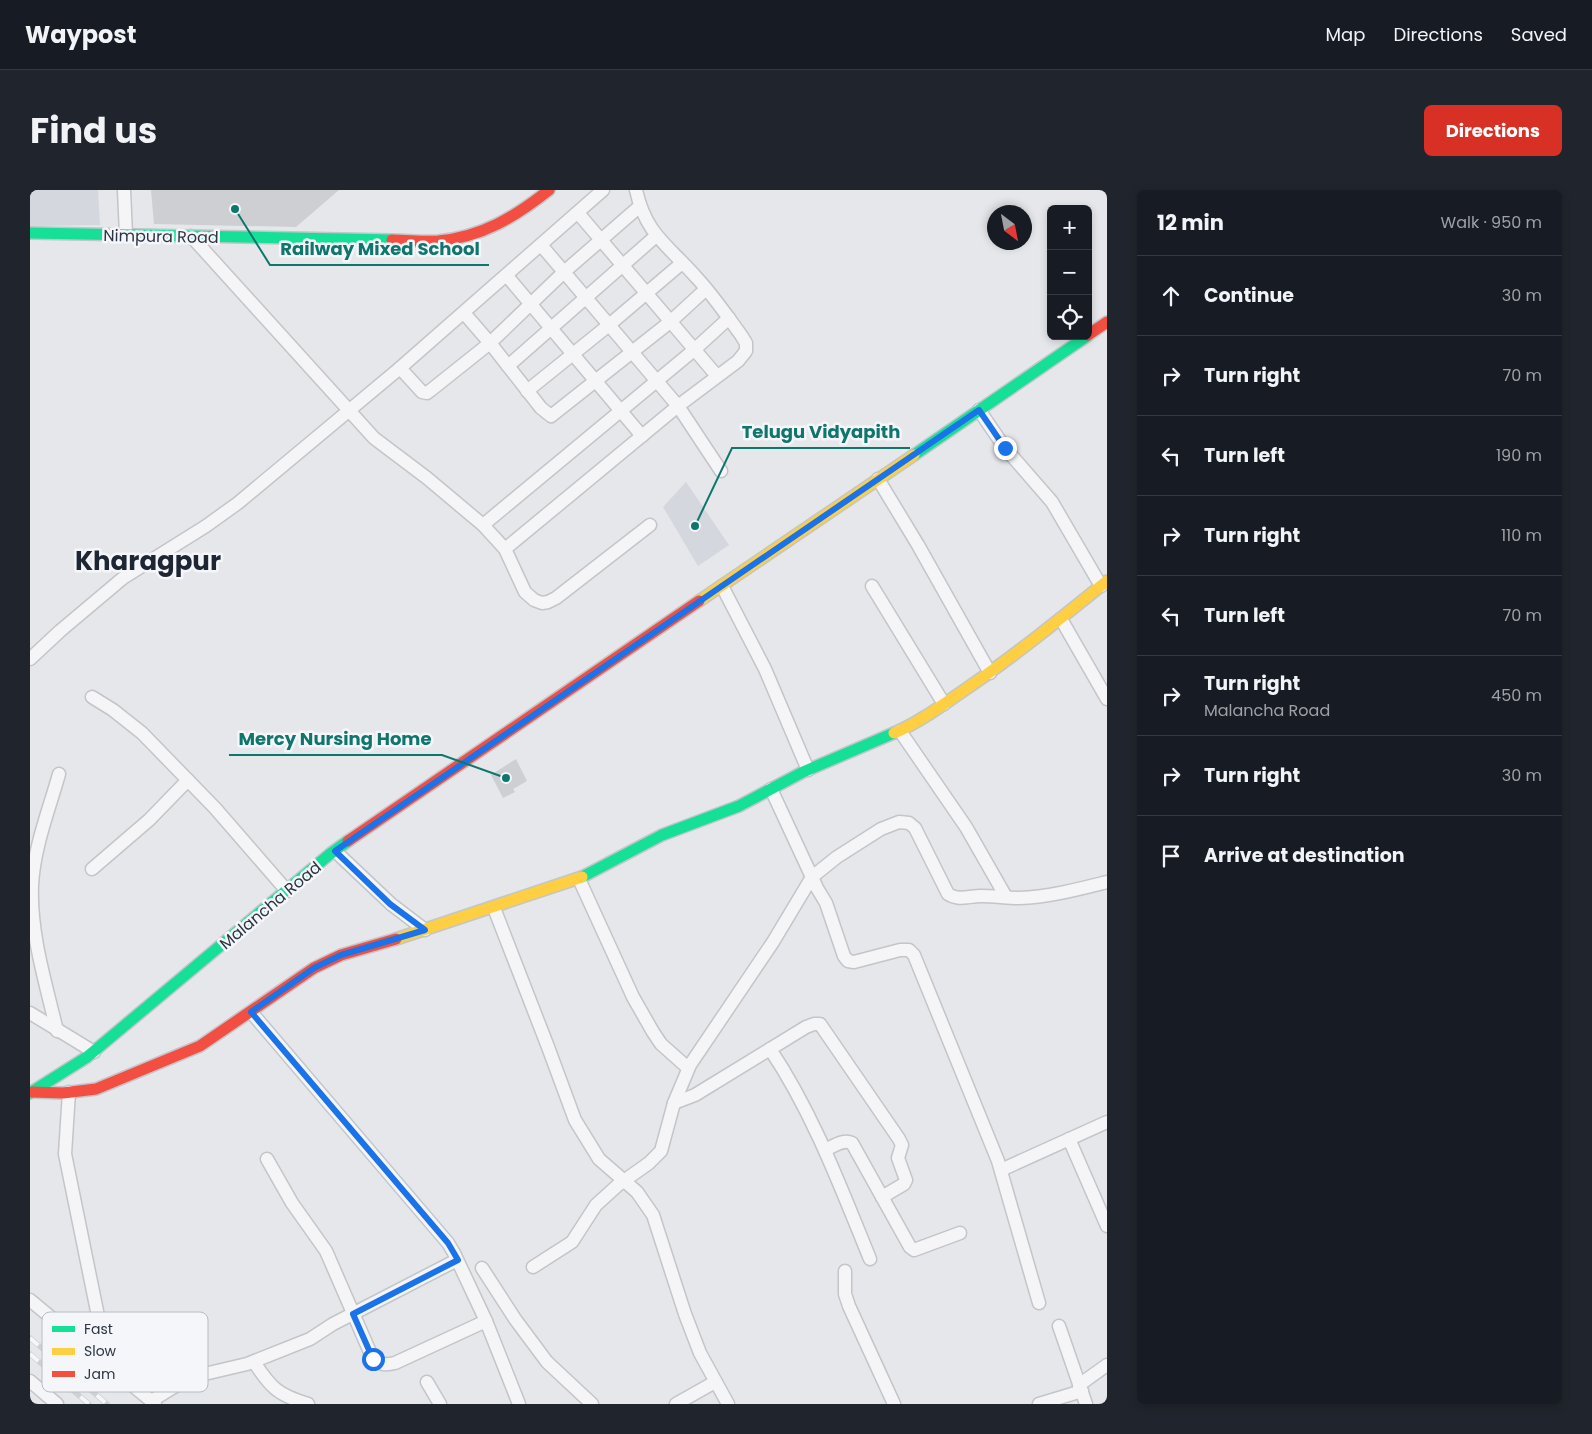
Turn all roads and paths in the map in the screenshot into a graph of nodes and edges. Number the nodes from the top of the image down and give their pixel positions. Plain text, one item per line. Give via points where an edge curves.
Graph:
1 (124, 190) edge
2 (549, 190) edge
3 (603, 190) edge
4 (636, 190) edge
5 (640, 206) junction
6 (578, 213) junction
7 (30, 233) edge
8 (126, 235) junction
9 (191, 236) junction
10 (656, 236) junction
11 (601, 240) junction
12 (541, 245) junction
13 (682, 263) junction
14 (623, 266) junction
15 (564, 272) junction
16 (507, 276) junction
17 (706, 289) junction
18 (646, 294) junction
19 (586, 298) junction
20 (531, 305) junction
21 (464, 313) junction
22 (729, 318) junction
23 (670, 322) junction
24 (1107, 322) edge
25 (609, 325) junction
26 (552, 329) junction
27 (1092, 333) edge
28 (1082, 340) edge
29 (490, 343) junction
30 (694, 350) junction
31 (632, 352) junction
32 (573, 354) junction
33 (508, 366) junction
34 (400, 368) junction
35 (717, 376) junction
36 (656, 381) junction
37 (596, 382) junction
38 (527, 390) junction
39 (678, 406) junction
40 (620, 410) junction
41 (979, 410) junction
42 (348, 411) junction
43 (642, 436) junction
44 (721, 471) dead end
45 (878, 479) junction
46 (483, 525) junction
47 (650, 525) dead end
48 (505, 549) junction
49 (1104, 584) edge
50 (722, 586) junction
51 (872, 586) dead end
52 (1061, 619) junction
53 (30, 659) edge
54 (990, 672) junction
55 (92, 697) dead end
56 (1107, 699) edge
57 (944, 704) junction
58 (900, 731) junction
59 (808, 770) junction
60 (59, 774) dead end
61 (188, 780) junction
62 (771, 789) junction
63 (335, 851) junction
64 (92, 869) dead end
65 (812, 877) junction
66 (579, 879) junction
67 (1107, 882) edge
68 (287, 891) junction
69 (1006, 897) junction
70 (494, 908) junction
71 (425, 930) junction
72 (251, 1012) junction
73 (30, 1013) edge
74 (57, 1031) junction
75 (770, 1049) junction
76 (94, 1052) junction
77 (688, 1068) junction
78 (31, 1092) edge
79 (69, 1092) junction
80 (674, 1104) junction
81 (1107, 1122) edge
82 (1069, 1139) junction
83 (825, 1150) junction
84 (267, 1159) dead end
85 (1001, 1170) junction
86 (625, 1180) junction
87 (882, 1197) junction
88 (1107, 1226) edge
89 (960, 1232) dead end
90 (870, 1259) dead end
91 (458, 1260) junction
92 (482, 1268) dead end
93 (533, 1268) dead end
94 (845, 1271) dead end
95 (30, 1300) edge
96 (1039, 1303) dead end
97 (44, 1312) edge
98 (97, 1312) edge
99 (353, 1314) junction
100 (486, 1322) junction
101 (1059, 1326) dead end
102 (254, 1362) junction
103 (1107, 1365) edge
104 (208, 1373) edge
105 (30, 1380) edge
106 (426, 1382) dead end
107 (715, 1382) junction
108 (1080, 1388) junction
109 (140, 1392) edge
110 (168, 1392) edge
111 (53, 1403) edge
112 (153, 1403) edge
113 (308, 1404) edge
114 (440, 1404) edge
115 (519, 1404) edge
116 (592, 1404) edge
117 (676, 1404) edge
118 (728, 1404) edge
119 (894, 1404) edge
120 (1039, 1404) edge
121 (1086, 1404) edge

1 - 8 street
2 - 9 street, Nimpura Road via 494,227 474,235 437,241
3 - 6 street
4 - 5 street
5 - 10 street
5 - 11 street
6 - 11 street
6 - 12 street
7 - 8 street, Nimpura Road
8 - 9 street, Nimpura Road
9 - 42 street
10 - 13 street
10 - 14 street
11 - 14 street
11 - 15 street
12 - 15 street
12 - 16 street
13 - 17 street
13 - 18 street
14 - 18 street
14 - 19 street
15 - 19 street
15 - 20 street
16 - 20 street
16 - 21 street
17 - 22 street
17 - 23 street
18 - 23 street
18 - 25 street
19 - 25 street
19 - 26 street
20 - 26 street
20 - 29 street
21 - 29 street
21 - 34 street
22 - 30 street
22 - 35 street via 742,335 746,351
23 - 30 street
23 - 31 street
24 - 27 street, Malancha Road
25 - 31 street
25 - 32 street
26 - 32 street
26 - 33 street
28 - 41 street, Malancha Road
29 - 33 street
29 - 34 street via 426,393
30 - 35 street
30 - 36 street
31 - 36 street
31 - 37 street
32 - 37 street
32 - 38 street
33 - 38 street
34 - 42 street
35 - 39 street
36 - 39 street
36 - 40 street
37 - 38 street via 550,416
37 - 40 street
39 - 43 street
39 - 44 street
40 - 43 street
40 - 46 street
41 - 45 street, Malancha Road
41 - 49 street via 1005,448 1052,502
42 - 46 street via 374,438
42 - 53 street via 238,503 124,578
43 - 48 street
45 - 50 street, Malancha Road
45 - 54 street
46 - 48 street
47 - 48 street via 548,602 542,603 525,592
49 - 52 street
50 - 59 street via 766,669
50 - 63 street, Malancha Road
51 - 57 street
52 - 54 street
52 - 56 street
54 - 57 street
55 - 61 street via 142,733
57 - 58 street
58 - 59 street
58 - 69 street via 966,827
59 - 62 street
60 - 74 street via 36,856 32,885 36,941
61 - 64 street via 149,820
61 - 68 street
62 - 65 street
62 - 66 street via 739,806 662,836
63 - 68 street, Malancha Road
63 - 71 street via 390,904
65 - 69 street via 881,829 899,822 909,823 920,835 948,894 960,899 971,896
65 - 77 street via 773,942
65 - 85 street via 826,903 848,961 900,950 909,950 914,955
66 - 70 street
66 - 77 street via 632,997 661,1044
67 - 69 street via 1042,896
68 - 76 street, Malancha Road
70 - 71 street
70 - 86 street via 575,1120 599,1159
71 - 72 street via 341,955 314,968
72 - 79 street via 200,1046 96,1089
72 - 91 street via 448,1243
73 - 74 street
74 - 76 street
75 - 80 street via 695,1095
75 - 83 street
75 - 87 street via 814,1024 825,1029 902,1146 898,1158 906,1180
76 - 78 street, Malancha Road
77 - 80 street
78 - 79 street
79 - 98 street via 65,1154
80 - 86 street via 661,1151
81 - 82 street
82 - 85 street
82 - 88 street
83 - 87 street via 842,1142 852,1143
83 - 90 street
84 - 99 street via 292,1203 326,1251
85 - 96 street
86 - 93 street via 596,1205 572,1242
86 - 107 street via 652,1215 685,1314
87 - 89 street via 914,1250
91 - 99 street
91 - 100 street
92 - 116 street via 547,1362
94 - 119 street via 845,1294 849,1306
95 - 97 street
99 - 100 street via 373,1359 387,1365
99 - 102 street via 310,1339
100 - 115 street
101 - 108 street
102 - 104 street
102 - 113 street via 272,1387
103 - 108 street
105 - 111 street
106 - 114 street
107 - 117 street
107 - 118 street
108 - 120 street
108 - 121 street
109 - 112 street
110 - 112 street

